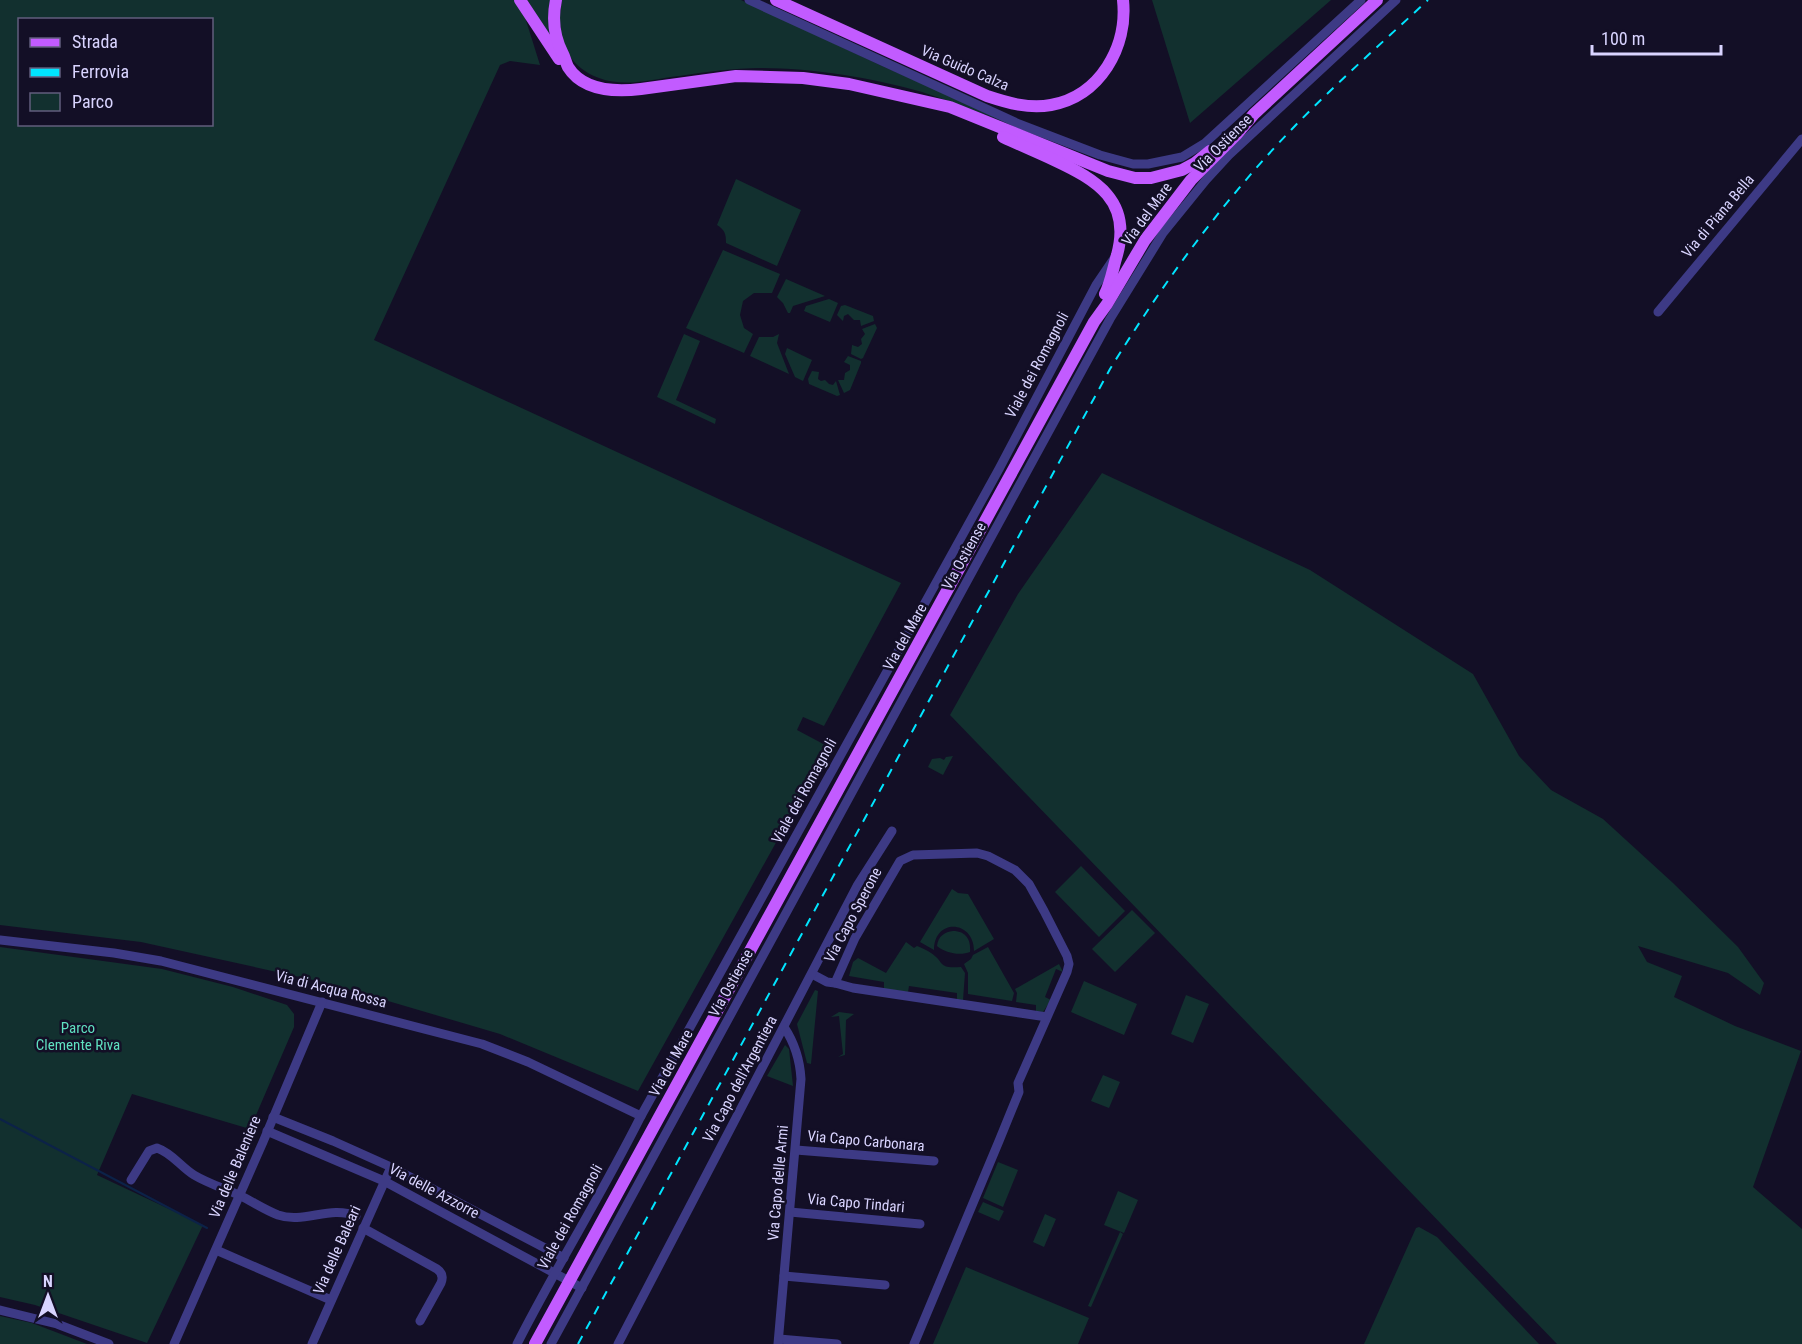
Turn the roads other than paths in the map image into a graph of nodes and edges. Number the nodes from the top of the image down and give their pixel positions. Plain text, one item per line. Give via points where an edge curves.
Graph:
1 (520, 0) edge
2 (556, 0) edge
3 (749, 0) edge
4 (776, 0) edge
5 (1123, 0) edge
6 (1361, 0) edge
7 (1377, 0) edge
8 (1396, 0) edge
9 (569, 68) junction
10 (926, 102) junction
11 (1254, 114) junction
12 (1802, 139) edge
13 (1118, 253) junction
14 (1658, 312) dead end
15 (1094, 322) junction
16 (892, 831) dead end
17 (0, 940) edge
18 (812, 974) junction
19 (835, 984) junction
20 (322, 1002) junction
21 (1047, 1017) junction
22 (784, 1027) junction
23 (641, 1116) junction
24 (273, 1117) junction
25 (267, 1131) junction
26 (796, 1150) junction
27 (934, 1161) dead end
28 (391, 1167) junction
29 (131, 1180) dead end
30 (384, 1181) junction
31 (240, 1195) junction
32 (790, 1212) junction
33 (356, 1216) dead end
34 (920, 1224) dead end
35 (363, 1228) junction
36 (526, 1238) junction
37 (216, 1250) junction
38 (518, 1253) junction
39 (564, 1258) junction
40 (555, 1273) junction
41 (784, 1276) junction
42 (569, 1281) junction
43 (885, 1285) dead end
44 (582, 1288) junction
45 (332, 1300) junction
46 (0, 1310) edge
47 (420, 1321) dead end
48 (778, 1341) edge
49 (109, 1344) edge
50 (174, 1344) edge
51 (312, 1344) edge
52 (517, 1344) edge
53 (535, 1344) edge
54 (551, 1344) edge
55 (618, 1344) edge
56 (837, 1344) edge
57 (914, 1344) edge

1 - 9 main road, Viale dei Romagnoli via 555,55
2 - 9 main road via 555,33
3 - 6 street via 1019,124 1100,155 1126,163 1148,164 1182,157 1205,143
4 - 5 main road, Via Guido Calza via 987,96 1035,106 1069,99 1102,74 1119,44
7 - 11 main road, Via del Mare
8 - 44 street, Via Ostiense via 1228,155 1162,233 1110,319
9 - 10 main road, Viale dei Romagnoli via 587,83 616,91 736,76 780,76 849,84
10 - 11 main road, Viale dei Romagnoli via 950,107 1108,171 1141,178 1174,173 1195,163
10 - 13 main road, Viale dei Romagnoli via 1095,182 1107,193 1118,213
11 - 15 main road, Via del Mare via 1163,215
12 - 14 street, Via di Piana Bella
13 - 15 main road, Viale dei Romagnoli
13 - 23 street, Viale dei Romagnoli via 1096,285 999,469
15 - 42 main road, Via del Mare
16 - 18 street, Via Capo dell'Argentiera via 868,867
17 - 20 street, Via di Acqua Rossa via 149,958
18 - 19 street, Via Capo Sperone
18 - 22 street, Via Capo dell'Argentiera
19 - 21 street, Via Capo Sperone
19 - 21 street, Via Capo Sperone via 855,938 900,861 912,855 981,854 1008,865 1024,878 1066,953 1068,969
20 - 23 street, Via di Acqua Rossa via 492,1047
20 - 24 street, Via delle Baleniere
21 - 57 street, Via Capo Sperone
22 - 26 street, Via Capo delle Armi via 801,1073
22 - 55 street, Via Capo dell'Argentiera
23 - 39 street, Viale dei Romagnoli
24 - 25 street, Via delle Baleniere
24 - 28 street, Via delle Azzorre
25 - 30 street, Via delle Azzorre
25 - 31 street, Via delle Baleniere
26 - 27 street, Via Capo Carbonara
26 - 32 street, Via Capo delle Armi
28 - 30 street, Via delle Baleari
28 - 36 street, Via delle Azzorre
29 - 31 street via 149,1151 157,1148 198,1178
30 - 35 street, Via delle Baleari
30 - 38 street, Via delle Azzorre
31 - 33 street via 283,1216 338,1212
31 - 37 street, Via delle Baleniere
32 - 34 street, Via Capo Tindari
32 - 41 street, Via Capo delle Armi
35 - 45 street, Via delle Baleari
35 - 47 street via 441,1273 441,1283
36 - 38 street
36 - 39 street, Via delle Azzorre
37 - 45 street
37 - 50 street, Via delle Baleniere
38 - 40 street, Via delle Azzorre
39 - 40 street, Viale dei Romagnoli
40 - 42 street, Via delle Azzorre
40 - 52 street, Viale dei Romagnoli
41 - 43 street
41 - 48 street, Via Capo delle Armi
42 - 44 street, Via delle Azzorre
42 - 53 main road, Via del Mare
44 - 54 street, Via Ostiense
45 - 51 street, Via delle Baleari
46 - 49 street via 57,1324
48 - 56 street

